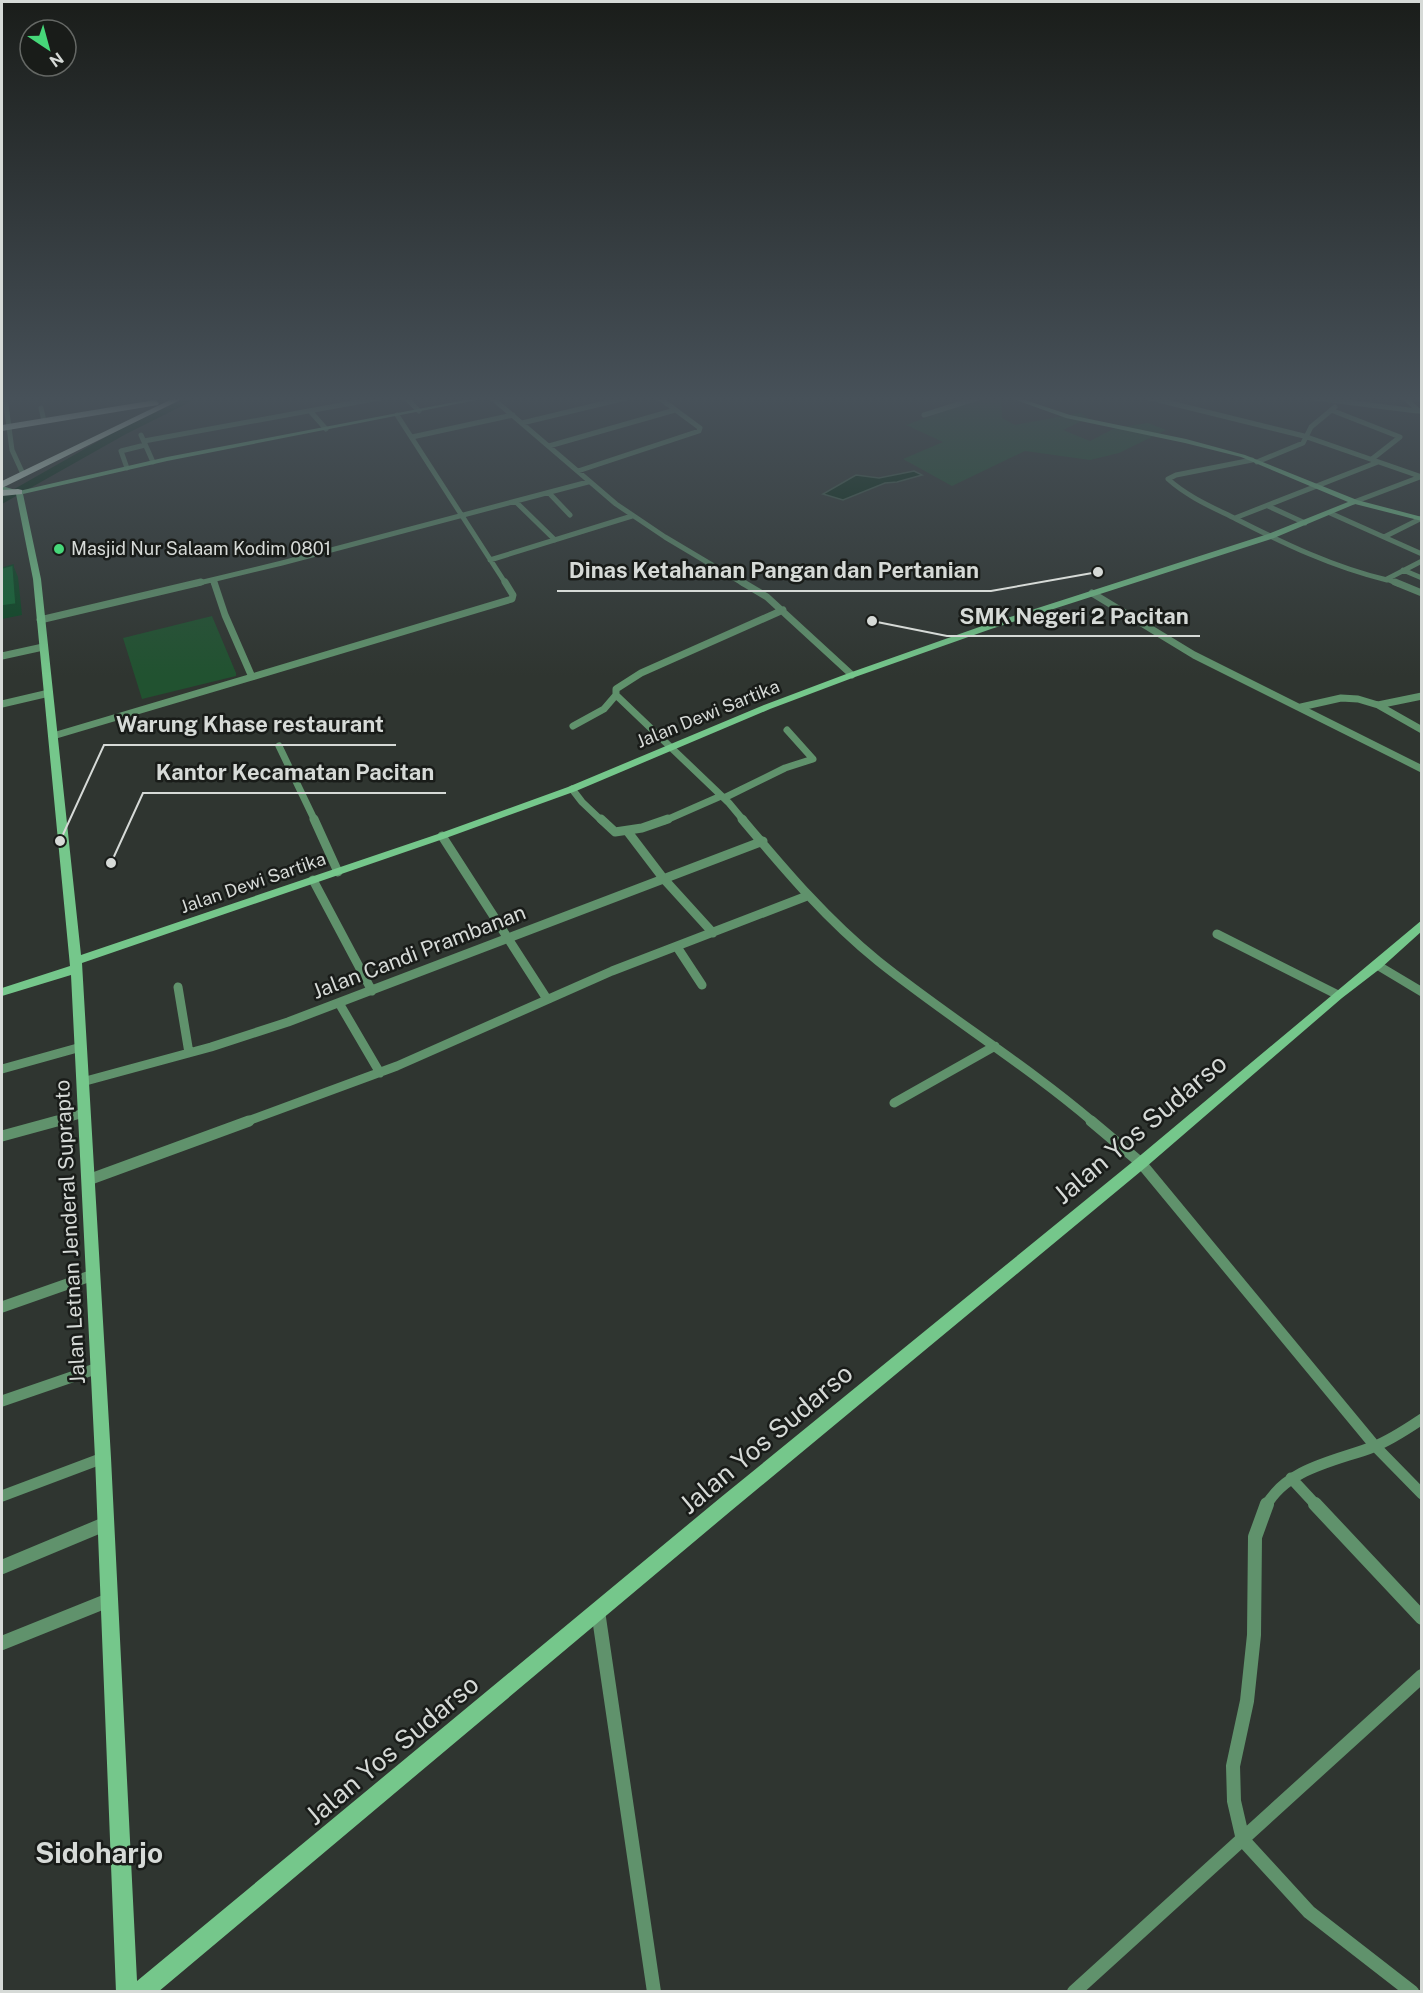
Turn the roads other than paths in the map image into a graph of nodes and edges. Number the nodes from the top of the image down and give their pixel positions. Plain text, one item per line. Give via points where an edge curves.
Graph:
1 (447, 490) edge
2 (560, 490) edge
3 (598, 490) edge
4 (1183, 490) edge
5 (1311, 490) edge
6 (1321, 490) edge
7 (1386, 490) edge
8 (15, 492) edge
9 (549, 493) junction
10 (516, 502) junction
11 (1354, 502) junction
12 (1268, 506) junction
13 (1329, 513) junction
14 (570, 514) dead end
15 (464, 516) junction
16 (632, 516) junction
17 (1235, 518) junction
18 (1421, 519) edge
19 (1305, 523) junction
20 (1271, 536) junction
21 (1383, 537) junction
22 (555, 540) junction
23 (1422, 554) edge
24 (490, 560) junction
25 (1422, 561) edge
26 (1403, 570) junction
27 (1422, 578) edge
28 (213, 580) junction
29 (1387, 580) junction
30 (1422, 592) edge
31 (1092, 593) junction
32 (783, 610) junction
33 (40, 620) junction
34 (43, 647) junction
35 (2, 656) edge
36 (852, 675) junction
37 (252, 677) junction
38 (49, 693) junction
39 (616, 695) junction
40 (1422, 696) edge
41 (2, 704) edge
42 (1378, 705) junction
43 (1301, 707) junction
44 (573, 726) dead end
45 (788, 730) dead end
46 (1422, 730) edge
47 (54, 736) junction
48 (279, 746) dead end
49 (670, 747) junction
50 (1422, 769) edge
51 (572, 789) junction
52 (723, 797) junction
53 (628, 832) junction
54 (442, 836) junction
55 (763, 840) junction
56 (338, 872) junction
57 (663, 878) junction
58 (313, 880) junction
59 (807, 896) junction
60 (1422, 924) edge
61 (713, 933) junction
62 (1217, 934) dead end
63 (508, 937) junction
64 (677, 947) junction
65 (76, 965) junction
66 (1377, 965) junction
67 (702, 985) dead end
68 (178, 987) dead end
69 (372, 991) junction
70 (2, 992) edge
71 (1422, 992) edge
72 (1338, 995) junction
73 (547, 999) junction
74 (339, 1003) junction
75 (995, 1046) junction
76 (81, 1047) junction
77 (189, 1053) junction
78 (2, 1069) edge
79 (380, 1073) junction
80 (82, 1082) junction
81 (894, 1103) dead end
82 (73, 1116) junction
83 (2, 1136) edge
84 (1141, 1162) junction
85 (88, 1180) junction
86 (93, 1275) junction
87 (2, 1307) edge
88 (98, 1368) junction
89 (2, 1401) edge
90 (1422, 1419) edge
91 (1375, 1446) junction
92 (103, 1458) junction
93 (1291, 1478) junction
94 (1422, 1494) edge
95 (2, 1496) edge
96 (105, 1524) junction
97 (2, 1567) edge
98 (109, 1600) junction
99 (598, 1611) junction
100 (1422, 1618) edge
101 (2, 1643) edge
102 (1422, 1676) edge
103 (1243, 1840) junction
104 (127, 1992) edge
105 (141, 1992) edge
106 (654, 1992) edge
107 (1074, 1992) edge
108 (1412, 1992) edge

1 - 15 street
2 - 9 street
3 - 16 street
4 - 17 street
5 - 12 street
6 - 11 street
7 - 11 street
8 - 33 street, Jalan Letnan Jenderal Suprapto via 37,579
9 - 10 street
9 - 14 street
10 - 15 street
10 - 22 street
11 - 13 street, Jalan Dewi Sartika
11 - 18 street
12 - 17 street
12 - 19 street
13 - 19 street, Jalan Dewi Sartika
13 - 21 street
15 - 24 street
15 - 28 street
16 - 22 street
16 - 32 street via 748,584
17 - 20 street
18 - 21 street
19 - 20 street, Jalan Dewi Sartika
20 - 29 street via 1344,568
20 - 31 street, Jalan Dewi Sartika
21 - 23 street
22 - 24 street
24 - 37 street via 512,599
25 - 26 street
26 - 27 street
26 - 29 street
28 - 33 street
28 - 37 street
29 - 30 street
31 - 36 street, Jalan Dewi Sartika
31 - 43 street via 1194,655
32 - 36 street
32 - 39 street via 640,673 616,689
33 - 34 street, Jalan Letnan Jenderal Suprapto
34 - 35 street
34 - 38 street, Jalan Letnan Jenderal Suprapto
36 - 49 street, Jalan Dewi Sartika
37 - 47 street
38 - 41 street
38 - 47 street, Jalan Letnan Jenderal Suprapto
39 - 44 street via 604,709
39 - 49 street
40 - 42 street
42 - 43 street via 1341,698
42 - 46 street
43 - 50 street
45 - 52 street via 813,759
47 - 65 street, Jalan Letnan Jenderal Suprapto
48 - 56 street
49 - 51 street, Jalan Dewi Sartika
49 - 52 street
51 - 53 street via 606,826 615,832
51 - 54 street, Jalan Dewi Sartika
52 - 53 street
52 - 55 street
53 - 57 street
54 - 56 street, Jalan Dewi Sartika
54 - 63 street
55 - 57 street, Jalan Candi Prambanan
55 - 59 street
56 - 58 street, Jalan Dewi Sartika
57 - 61 street
57 - 63 street, Jalan Candi Prambanan
58 - 65 street, Jalan Dewi Sartika
58 - 69 street
59 - 61 street
59 - 75 street via 878,961
60 - 66 street, Jalan Yos Sudarso
61 - 64 street
62 - 72 street
63 - 69 street, Jalan Candi Prambanan
63 - 73 street
64 - 67 street
64 - 73 street
65 - 70 street, Jalan Dewi Sartika
65 - 76 street, Jalan Letnan Jenderal Suprapto
66 - 71 street
66 - 72 street, Jalan Yos Sudarso
68 - 77 street
69 - 74 street, Jalan Candi Prambanan
72 - 84 street, Jalan Yos Sudarso
73 - 79 street
74 - 77 street, Jalan Candi Prambanan
74 - 79 street
75 - 81 street
75 - 84 street
76 - 78 street
76 - 80 street, Jalan Letnan Jenderal Suprapto
77 - 80 street, Jalan Candi Prambanan
79 - 85 street
80 - 82 street, Jalan Letnan Jenderal Suprapto
82 - 83 street
82 - 85 street, Jalan Letnan Jenderal Suprapto
84 - 91 street
84 - 99 street, Jalan Yos Sudarso
85 - 86 street, Jalan Letnan Jenderal Suprapto
86 - 87 street
86 - 88 street, Jalan Letnan Jenderal Suprapto
88 - 89 street
88 - 92 street, Jalan Letnan Jenderal Suprapto
90 - 91 street
91 - 93 street
91 - 94 street
92 - 95 street
92 - 96 street, Jalan Letnan Jenderal Suprapto
93 - 100 street
93 - 103 street via 1267,1503 1255,1537 1254,1635 1247,1701 1233,1766 1234,1801
96 - 97 street
96 - 98 street, Jalan Letnan Jenderal Suprapto
98 - 101 street
98 - 104 street, Jalan Letnan Jenderal Suprapto
99 - 105 street, Jalan Yos Sudarso
99 - 106 street
102 - 103 street
103 - 107 street
103 - 108 street via 1309,1912

